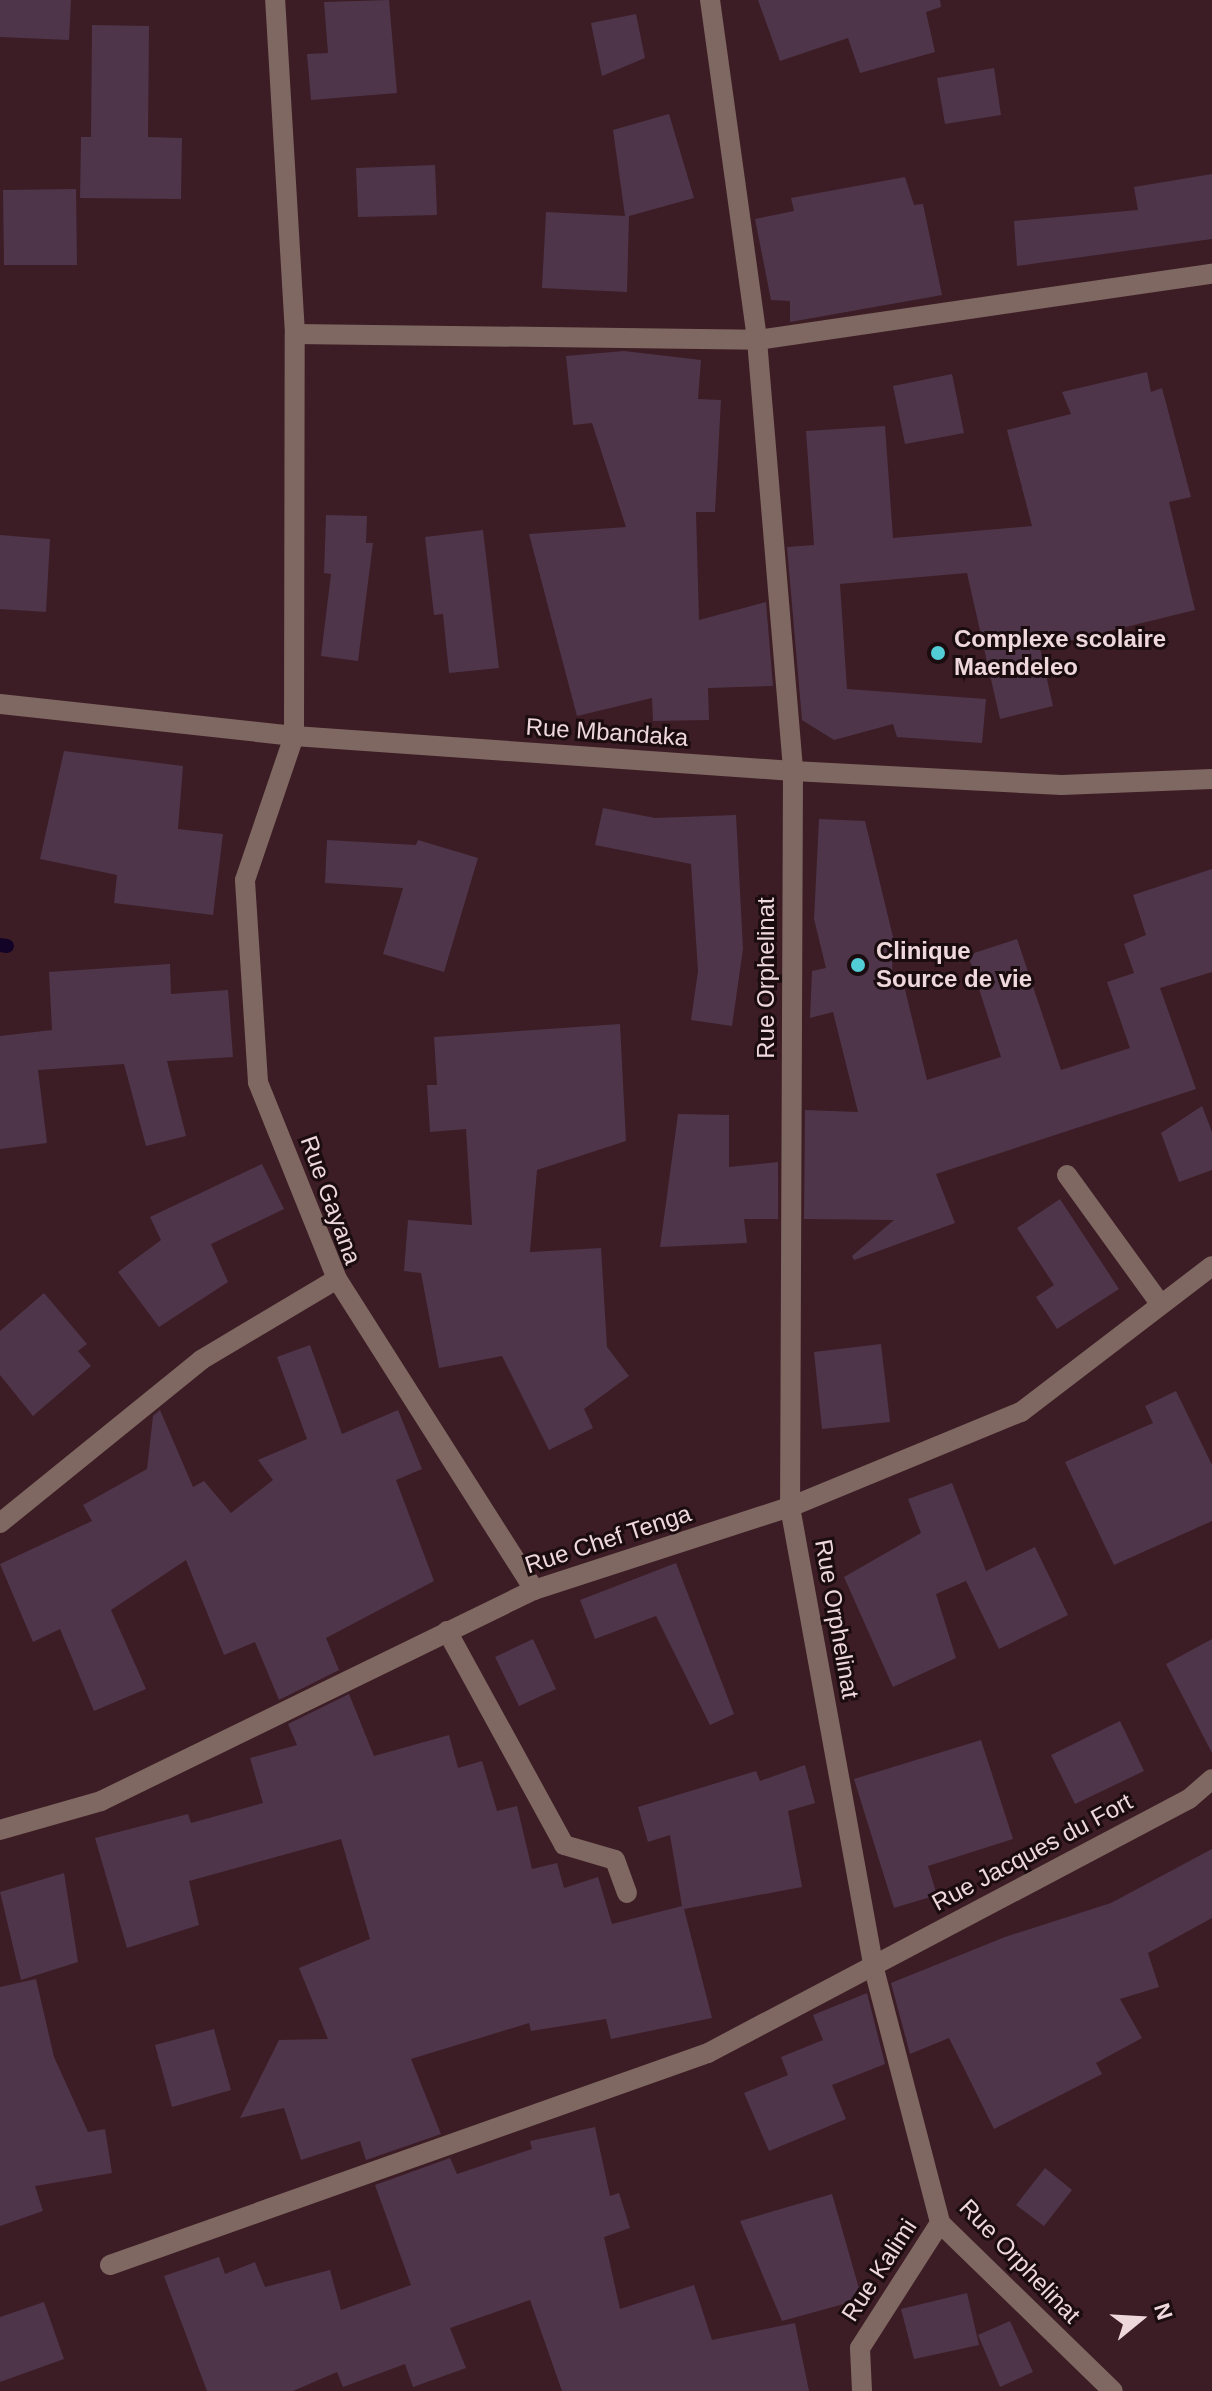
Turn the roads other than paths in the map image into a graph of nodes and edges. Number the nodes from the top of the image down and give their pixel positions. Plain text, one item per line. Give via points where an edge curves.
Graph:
1 (275, 0) edge
2 (710, 0) edge
3 (1212, 274) edge
4 (295, 334) junction
5 (757, 340) junction
6 (0, 704) edge
7 (294, 736) junction
8 (793, 771) junction
9 (1212, 779) edge
10 (1067, 1175) dead end
11 (1212, 1266) edge
12 (337, 1279) junction
13 (1161, 1305) junction
14 (790, 1507) junction
15 (0, 1523) edge
16 (534, 1590) junction
17 (447, 1631) junction
18 (1212, 1779) edge
19 (0, 1830) edge
20 (627, 1893) dead end
21 (873, 1965) junction
22 (940, 2223) junction
23 (110, 2265) dead end
24 (862, 2391) edge
25 (1113, 2391) edge

1 - 4 street, Rue Gayana
2 - 5 street, Rue Orphelinat
3 - 5 street
4 - 5 street
4 - 7 street, Rue Gayana
5 - 8 street, Rue Orphelinat
6 - 7 street, Rue Mbandaka
7 - 8 street, Rue Mbandaka
7 - 12 street, Rue Gayana via 245,880 258,1082
8 - 9 street, Rue Mbandaka via 1062,785
8 - 14 street, Rue Orphelinat
10 - 13 street
11 - 13 street, Rue Chef Tenga
12 - 15 street, Rue Gayana via 201,1360
12 - 16 street
13 - 14 street, Rue Chef Tenga via 1021,1412
14 - 16 street, Rue Chef Tenga
14 - 21 street, Rue Orphelinat
16 - 17 street, Rue Chef Tenga
17 - 19 street, Rue Chef Tenga via 101,1801
17 - 20 street via 564,1845 615,1860
18 - 21 street, Rue Jacques du Fort via 1189,1799
21 - 22 street, Rue Orphelinat
21 - 23 street, Rue Jacques du Fort via 708,2053
22 - 24 street, Rue Kalimi via 860,2348
22 - 25 street, Rue Orphelinat

